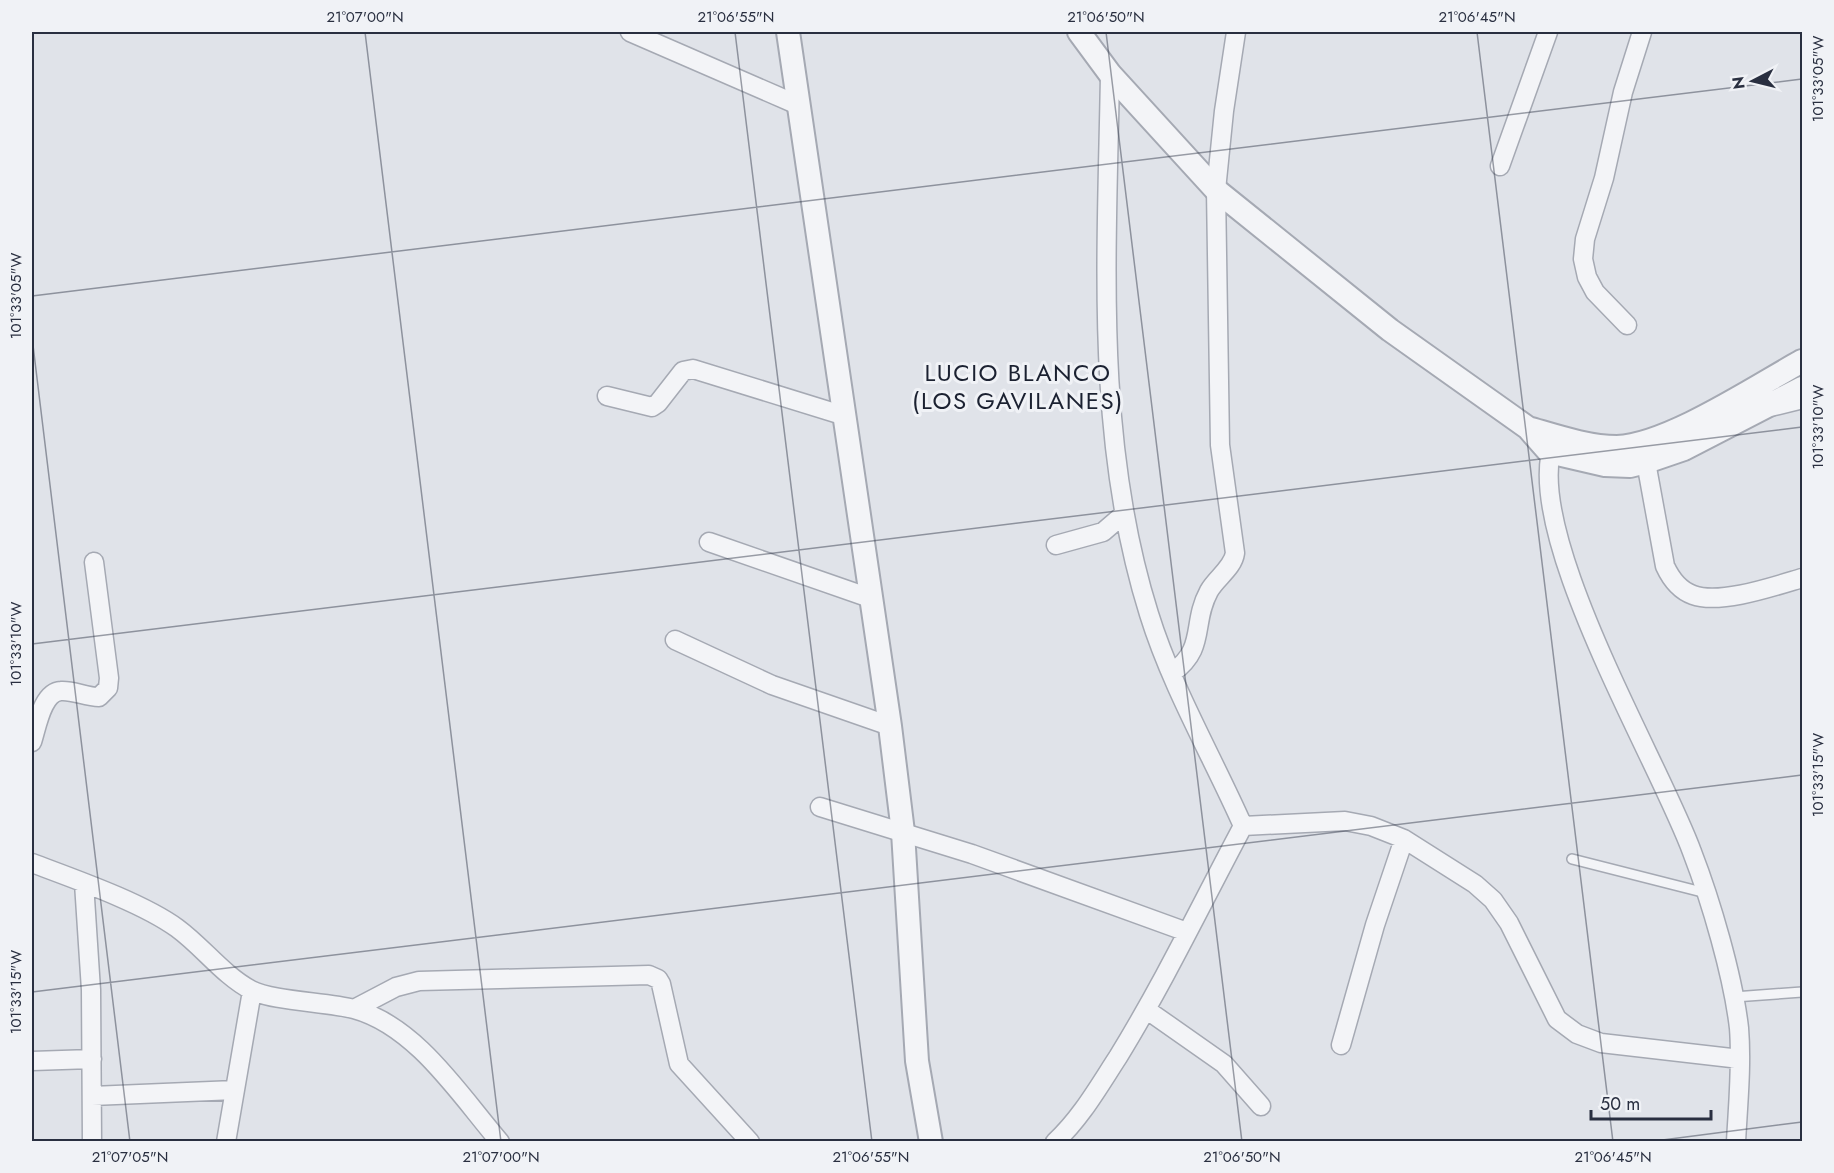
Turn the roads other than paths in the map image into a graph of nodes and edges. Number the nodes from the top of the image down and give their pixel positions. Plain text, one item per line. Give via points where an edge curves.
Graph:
1 (630, 32) edge
2 (788, 32) edge
3 (1079, 32) edge
4 (1236, 32) edge
5 (1548, 32) edge
6 (1642, 32) edge
7 (1110, 74) junction
8 (798, 105) junction
9 (1500, 166) dead end
10 (1216, 190) junction
11 (1627, 325) dead end
12 (1803, 361) edge
13 (1803, 388) edge
14 (607, 396) dead end
15 (1803, 404) edge
16 (1758, 412) junction
17 (845, 416) junction
18 (1553, 444) junction
19 (1646, 462) junction
20 (1124, 514) junction
21 (709, 542) dead end
22 (1056, 545) dead end
23 (94, 562) dead end
24 (1803, 578) edge
25 (870, 598) junction
26 (675, 640) dead end
27 (1172, 673) junction
28 (890, 726) junction
29 (32, 742) edge
30 (820, 807) dead end
31 (1243, 826) junction
32 (903, 832) junction
33 (1404, 839) junction
34 (1572, 859) dead end
35 (32, 863) edge
36 (84, 883) junction
37 (1706, 893) junction
38 (1187, 932) junction
39 (252, 991) junction
40 (1803, 992) edge
41 (1734, 998) junction
42 (354, 1009) junction
43 (1147, 1010) junction
44 (1341, 1045) dead end
45 (92, 1059) junction
46 (1740, 1059) junction
47 (32, 1061) edge
48 (235, 1090) junction
49 (92, 1096) junction
50 (1261, 1106) dead end
51 (92, 1142) edge
52 (226, 1142) edge
53 (500, 1142) edge
54 (750, 1142) edge
55 (931, 1142) edge
56 (1055, 1142) edge
57 (1736, 1142) edge

1 - 8 street
2 - 8 street
3 - 7 street
4 - 10 street
5 - 9 street
6 - 11 street via 1623,92 1583,259 1596,292
7 - 10 street
7 - 20 street via 1108,366 1113,445
8 - 17 street
10 - 18 street via 1390,330
10 - 27 street via 1220,445 1234,559 1203,601 1190,657
12 - 18 street via 1668,434 1640,444
13 - 16 street
14 - 17 street via 652,407 683,371 693,369
15 - 16 lane
16 - 19 street via 1684,449
17 - 25 street
18 - 19 street via 1605,465
18 - 37 street via 1552,506 1570,575 1692,851
19 - 24 street via 1665,566 1672,581 1682,589 1694,596 1713,597
20 - 22 street via 1103,532
20 - 27 street via 1150,616
21 - 25 street
23 - 29 street via 110,678 108,688 99,697 53,693 47,699
25 - 28 street
26 - 28 street via 772,685
27 - 31 street
28 - 32 street
30 - 32 street
31 - 33 street via 1345,821
31 - 38 street
32 - 38 street via 1073,888
32 - 55 street via 917,1061
33 - 44 street
33 - 46 street via 1475,884 1493,900 1509,923 1557,1019 1577,1034 1601,1043
34 - 37 lane
35 - 36 street
36 - 39 street via 176,927
36 - 45 street
37 - 41 street
38 - 43 street
39 - 42 street
39 - 48 street
40 - 41 lane
41 - 46 street
42 - 53 street via 398,1029 420,1048
42 - 54 street via 396,987 419,981 649,975 661,984 679,1064
43 - 50 street via 1224,1064
43 - 56 street via 1098,1088
45 - 47 street
45 - 49 street
46 - 57 street
48 - 49 street
48 - 52 street
49 - 51 street

